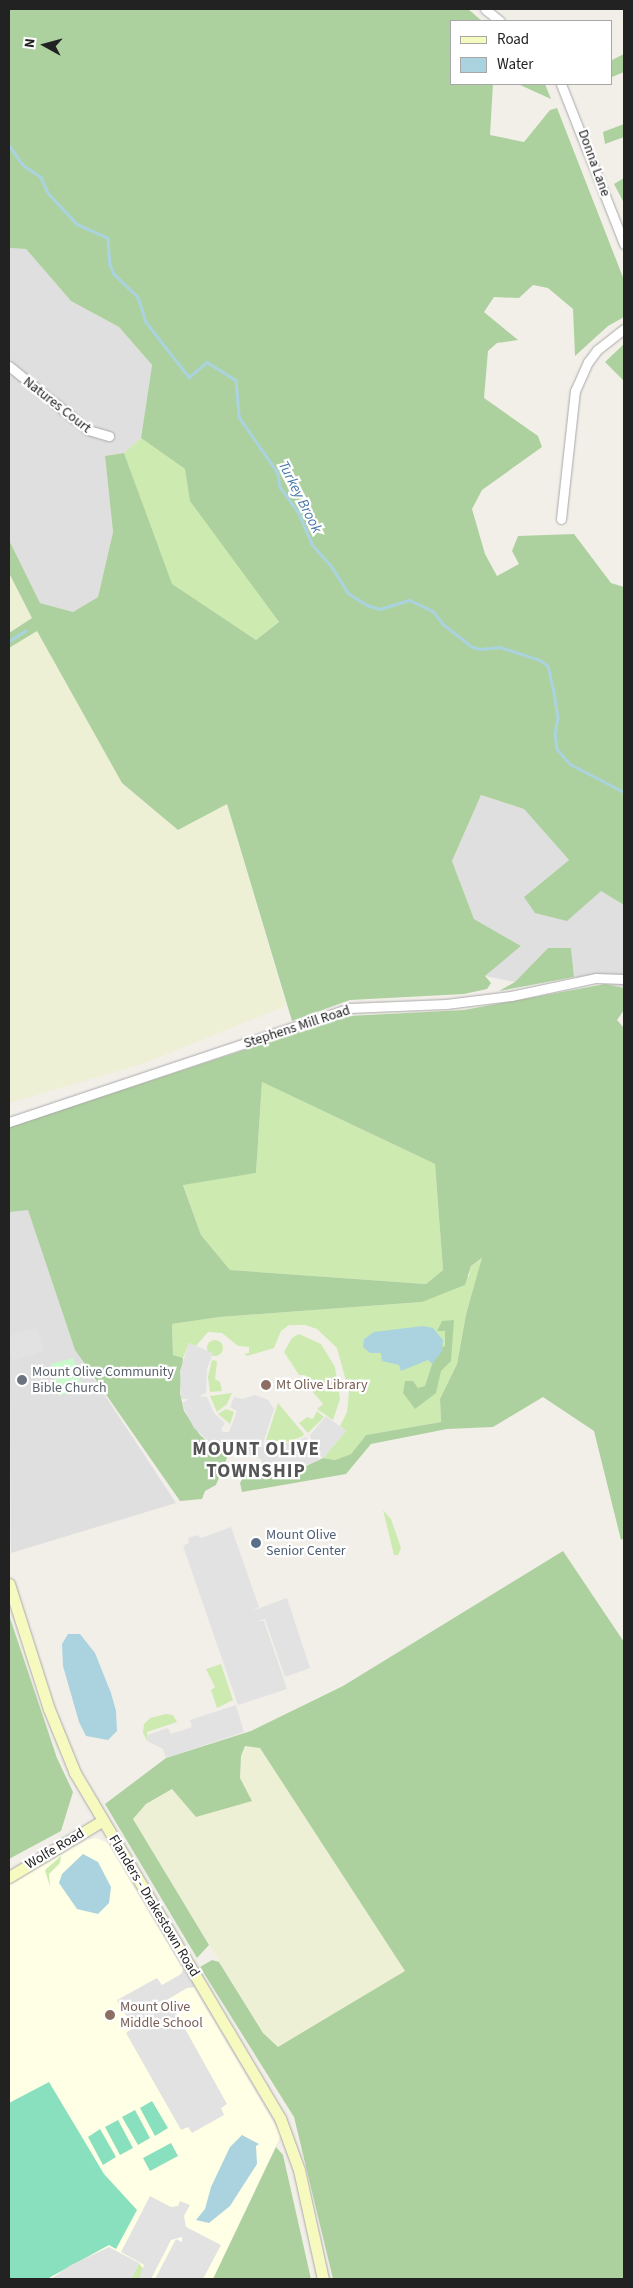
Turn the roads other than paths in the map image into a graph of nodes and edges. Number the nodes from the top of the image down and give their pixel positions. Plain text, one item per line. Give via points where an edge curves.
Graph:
1 (485, 9) edge
2 (499, 20) edge
3 (561, 85) edge
4 (624, 244) edge
5 (624, 329) edge
6 (9, 366) edge
7 (109, 436) dead end
8 (561, 518) dead end
9 (624, 979) edge
10 (9, 1122) edge
11 (9, 1584) edge
12 (102, 1821) junction
13 (9, 1877) edge
14 (323, 2279) edge

1 - 2 street
3 - 4 street, Donna Lane
5 - 8 street via 597,350 575,391
6 - 7 street, Natures Court via 88,430
9 - 10 street, Stephens Mill Road via 596,978 520,994 446,1004 349,1008
11 - 12 street, Flanders - Drakestown Road via 59,1735
12 - 13 street, Wolfe Road
12 - 14 street, Flanders - Drakestown Road via 280,2118 299,2170

